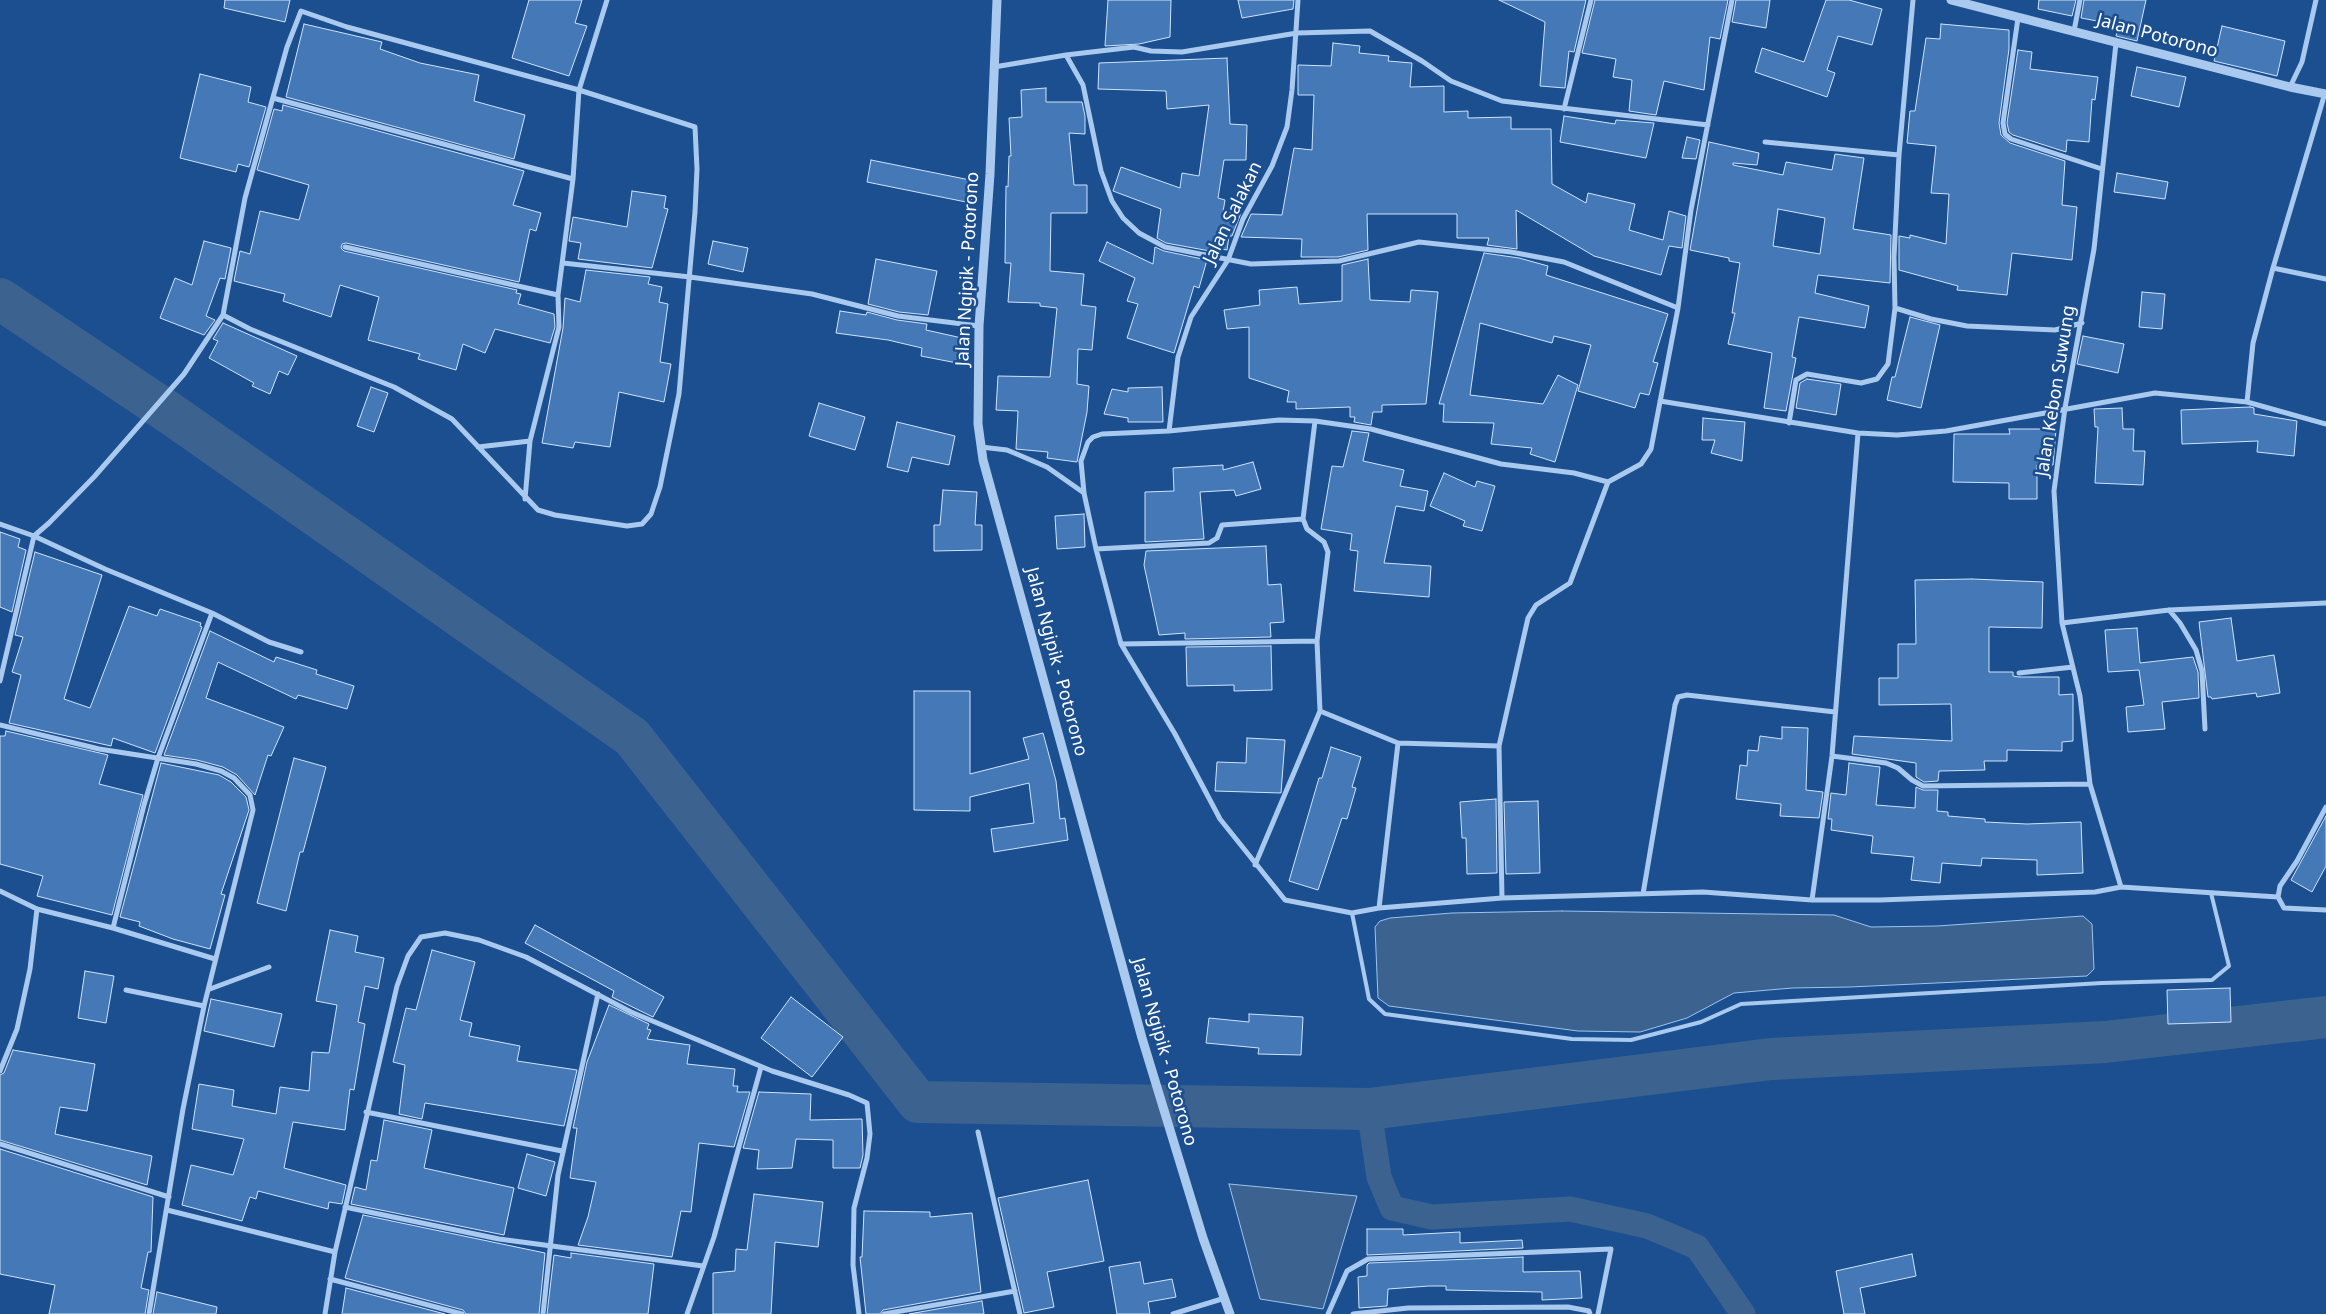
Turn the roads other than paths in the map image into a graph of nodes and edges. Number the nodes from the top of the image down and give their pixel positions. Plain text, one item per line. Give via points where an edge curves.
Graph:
1 (608, 0) edge
2 (997, 0) edge
3 (1298, 0) edge
4 (1591, 0) edge
5 (1732, 0) edge
6 (1913, 0) edge
7 (1951, 0) edge
8 (2080, 0) edge
9 (2316, 0) edge
10 (2018, 18) junction
11 (2074, 31) junction
12 (1297, 33) junction
13 (2116, 43) junction
14 (1066, 55) junction
15 (994, 68) junction
16 (2290, 87) junction
17 (578, 90) junction
18 (2326, 93) edge
19 (273, 98) junction
20 (1564, 109) junction
21 (1708, 125) junction
22 (1765, 142) dead end
23 (1899, 155) junction
24 (2102, 169) junction
25 (574, 179) junction
26 (345, 247) dead end
27 (1228, 260) junction
28 (563, 263) junction
29 (2273, 268) junction
30 (690, 277) junction
31 (2326, 279) edge
32 (558, 295) junction
33 (1678, 308) junction
34 (1895, 308) junction
35 (223, 315) junction
36 (2082, 323) junction
37 (980, 326) junction
38 (1660, 401) junction
39 (2248, 402) junction
40 (2065, 408) junction
41 (1315, 421) junction
42 (1789, 423) junction
43 (2326, 424) edge
44 (1169, 431) junction
45 (1858, 433) junction
46 (530, 441) junction
47 (478, 447) junction
48 (981, 447) junction
49 (1608, 482) junction
50 (1084, 493) junction
51 (526, 499) junction
52 (1303, 519) junction
53 (0, 524) edge
54 (34, 536) junction
55 (1096, 549) junction
56 (2326, 603) edge
57 (2169, 610) junction
58 (212, 612) junction
59 (2062, 623) junction
60 (1317, 641) junction
61 (1121, 644) junction
62 (301, 652) dead end
63 (2073, 667) junction
64 (2019, 673) dead end
65 (0, 681) edge
66 (1320, 711) junction
67 (1835, 712) junction
68 (0, 725) edge
69 (2205, 729) dead end
70 (1398, 743) junction
71 (1499, 746) junction
72 (1832, 756) junction
73 (158, 758) junction
74 (2090, 784) junction
75 (2326, 807) edge
76 (1255, 865) junction
77 (2121, 887) junction
78 (0, 891) edge
79 (2211, 893) junction
80 (1643, 894) junction
81 (2278, 897) junction
82 (1502, 898) junction
83 (1812, 900) junction
84 (1379, 908) junction
85 (36, 909) junction
86 (2326, 910) edge
87 (1352, 913) junction
88 (114, 928) junction
89 (215, 960) junction
90 (269, 968) dead end
91 (210, 989) junction
92 (126, 990) dead end
93 (598, 994) junction
94 (204, 1006) junction
95 (761, 1066) junction
96 (0, 1071) edge
97 (366, 1112) junction
98 (978, 1132) dead end
99 (0, 1144) edge
100 (562, 1152) junction
101 (169, 1196) junction
102 (345, 1208) junction
103 (167, 1210) junction
104 (552, 1247) junction
105 (335, 1252) junction
106 (703, 1266) junction
107 (330, 1279) junction
108 (1016, 1291) junction
109 (1225, 1298) junction
110 (149, 1314) edge
111 (325, 1314) edge
112 (462, 1314) edge
113 (543, 1314) edge
114 (686, 1314) edge
115 (859, 1314) edge
116 (884, 1314) edge
117 (1020, 1314) edge
118 (1173, 1314) edge
119 (1230, 1314) edge
120 (1328, 1314) edge
121 (1353, 1314) edge
122 (1590, 1314) edge
123 (1598, 1314) edge

1 - 17 street
2 - 15 street, Jalan Ngipik - Potorono
3 - 12 street, Jalan Salakan
4 - 20 street
5 - 21 street
6 - 23 street
7 - 10 street, Jalan Potorono
8 - 11 street
9 - 16 street via 2302,62
10 - 11 street, Jalan Potorono
10 - 24 street via 2003,123 2005,134 2011,139
11 - 13 street, Jalan Potorono
12 - 14 street via 1182,52 1134,47
12 - 20 street via 1370,31 1451,81 1502,101
12 - 27 street, Jalan Salakan via 1287,127 1272,166 1243,219
13 - 16 street, Jalan Potorono
13 - 24 street, Jalan Kebon Suwung
14 - 15 street
14 - 27 street via 1083,85 1102,171 1112,201 1123,218 1139,233 1165,247
15 - 37 street, Jalan Ngipik - Potorono
16 - 18 street, Jalan Potorono
17 - 19 street via 301,11
17 - 25 street
17 - 30 street via 694,127 697,169
18 - 29 street
19 - 25 street
19 - 35 street via 245,198
20 - 21 street
21 - 33 street via 1691,210
22 - 23 street
23 - 34 street
24 - 36 street, Jalan Kebon Suwung
25 - 28 street
26 - 32 street
27 - 33 street via 1251,264 1339,262 1419,242 1511,252 1564,262
27 - 44 street, Jalan Salakan via 1191,317 1178,358
28 - 30 street
28 - 32 street
29 - 31 street
29 - 39 street via 2253,343
30 - 37 street via 812,294 898,316
30 - 51 street via 679,394 660,487 651,514 642,524 627,526 556,515 538,510
32 - 46 street via 559,327
33 - 38 street
34 - 36 street via 1967,326 2056,330
34 - 42 street via 1888,364 1877,379 1861,383 1807,374 1796,380
35 - 47 street via 394,387 452,419
35 - 54 street via 178,382 94,477
36 - 40 street, Jalan Kebon Suwung
37 - 48 street, Jalan Ngipik - Potorono via 978,424
38 - 42 street
38 - 49 street via 1650,449 1641,464
39 - 40 street via 2155,393
39 - 43 street
40 - 45 street via 1946,431 1897,435
40 - 59 street, Jalan Kebon Suwung via 2054,491
41 - 44 street via 1279,420
41 - 49 street via 1371,429 1501,464 1574,473
41 - 52 street
42 - 45 street
44 - 50 street via 1093,436 1081,461
45 - 67 street
46 - 47 street
46 - 51 street
47 - 51 street
48 - 50 street via 1007,450 1047,467
48 - 109 street, Jalan Ngipik - Potorono via 1142,1038 1203,1238
49 - 71 street via 1570,583 1536,605 1528,618
50 - 55 street
52 - 55 street via 1222,525 1217,538 1209,543
52 - 60 street via 1307,529 1324,542 1328,552
53 - 54 street
54 - 58 street
54 - 65 street
55 - 61 street
56 - 57 street
57 - 59 street
57 - 69 street via 2180,623 2198,657 2202,671
58 - 62 street via 269,642
58 - 73 street
59 - 63 street, Jalan Kebon Suwung
60 - 61 street
60 - 66 street
61 - 76 street via 1176,734 1220,819
63 - 64 street
63 - 74 street, Jalan Kebon Suwung via 2080,696
66 - 70 street
66 - 76 street
67 - 72 street
67 - 80 street via 1687,695 1678,697
68 - 73 street via 99,749
70 - 71 street
70 - 84 street
71 - 82 street
72 - 74 street via 1886,763 1924,786
72 - 83 street
73 - 88 street
73 - 89 street via 221,771 234,778 250,796 253,810
74 - 77 street, Jalan Kebon Suwung
75 - 81 street via 2280,886
76 - 87 street via 1286,900
77 - 79 street
77 - 83 street via 2095,892
78 - 85 street
79 - 81 street
79 - 87 lane via 2229,966 2212,980 2102,983 1741,1004 1701,1022 1631,1040 1572,1039 1385,1014 1369,999
80 - 82 street
80 - 83 street via 1703,892
81 - 86 street via 2284,908
82 - 84 street
84 - 87 street
85 - 88 street
85 - 96 street via 30,969 17,1029
88 - 89 street
89 - 91 street
90 - 91 street
91 - 94 street
92 - 94 street
93 - 95 street via 631,1012
93 - 97 street via 526,957 479,940 446,933 421,937 408,956 397,986
93 - 100 street
94 - 101 street
95 - 106 street via 732,1176
95 - 115 street via 867,1103 870,1134 854,1208 853,1264
97 - 100 street
97 - 102 street
98 - 108 street
99 - 101 street
100 - 104 street
101 - 103 street
102 - 104 street via 499,1240
102 - 105 street
103 - 105 street
103 - 110 street
104 - 106 street
104 - 113 street
105 - 107 street
106 - 114 street
107 - 111 street
107 - 112 street
108 - 116 street
108 - 117 street
109 - 118 street
109 - 119 street, Jalan Ngipik - Potorono
120 - 123 street via 1347,1271 1368,1259 1611,1249
121 - 122 street via 1408,1308 1568,1307 1589,1311

